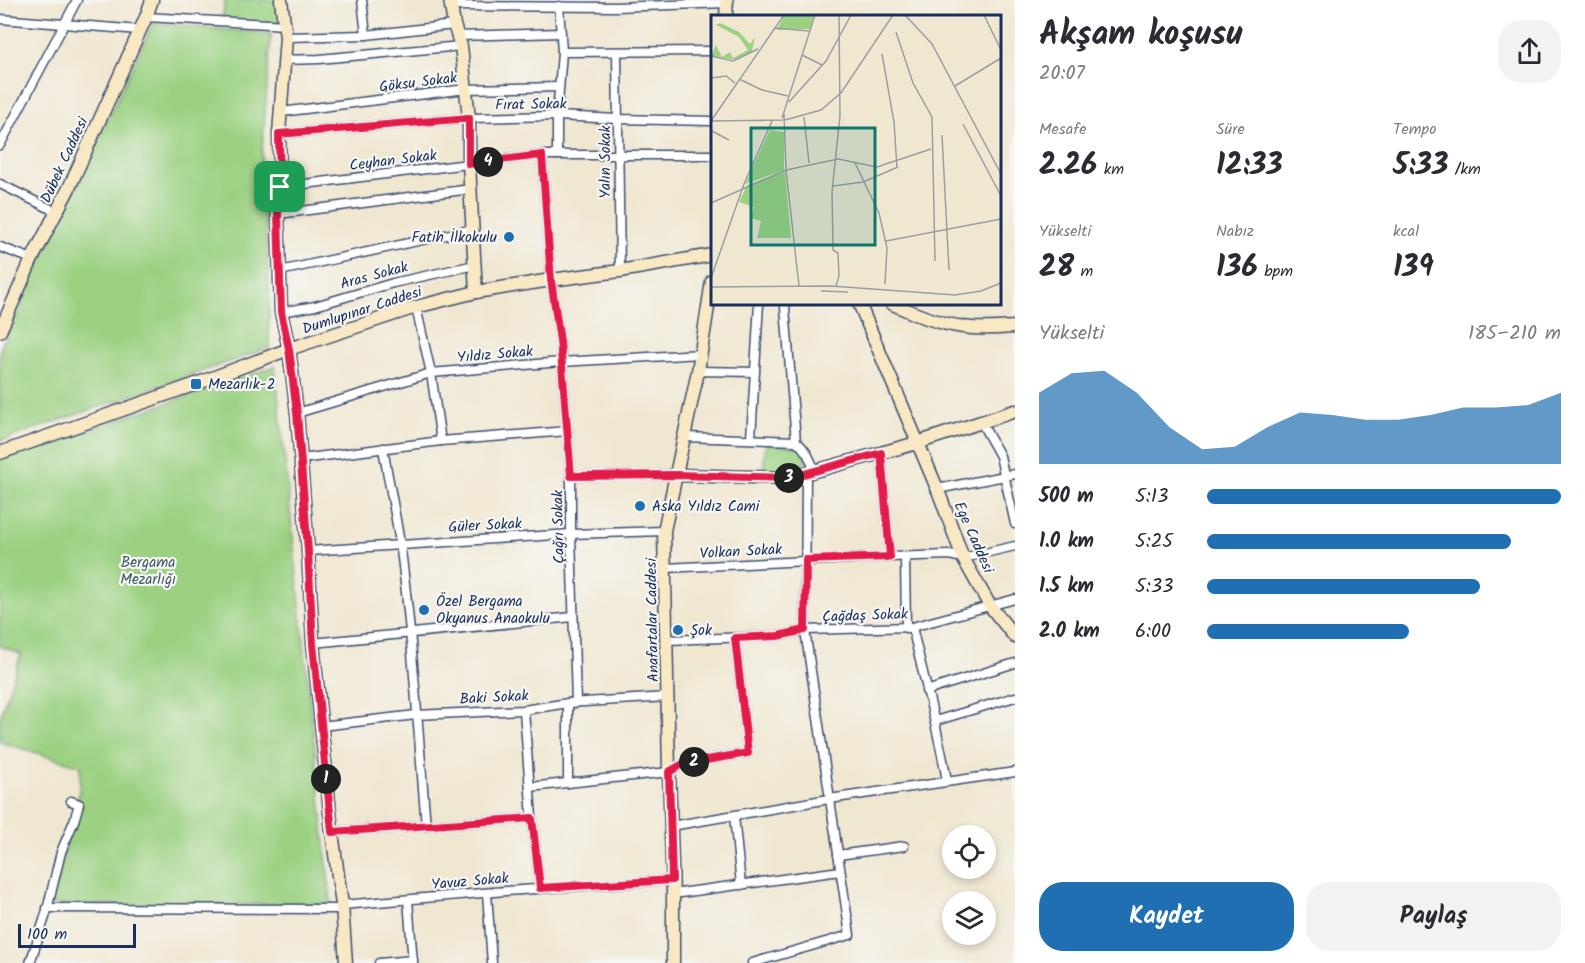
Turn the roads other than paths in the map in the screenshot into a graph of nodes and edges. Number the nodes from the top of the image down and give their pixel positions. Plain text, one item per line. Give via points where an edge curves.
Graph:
1 (77, 0) edge
2 (153, 0) edge
3 (282, 0) edge
4 (362, 0) edge
5 (727, 2) edge
6 (451, 3) edge
7 (541, 3) edge
8 (615, 3) edge
9 (559, 6) junction
10 (146, 17) junction
11 (0, 19) edge
12 (64, 25) junction
13 (140, 30) junction
14 (286, 31) junction
15 (561, 33) junction
16 (366, 35) junction
17 (458, 36) junction
18 (711, 51) edge
19 (562, 52) junction
20 (617, 52) junction
21 (284, 60) junction
22 (559, 87) junction
23 (466, 90) junction
24 (281, 112) junction
25 (557, 116) junction
26 (469, 118) junction
27 (618, 119) junction
28 (711, 121) edge
29 (279, 134) junction
30 (0, 145) edge
31 (542, 155) junction
32 (557, 155) junction
33 (618, 155) junction
34 (711, 155) edge
35 (469, 164) junction
36 (0, 184) edge
37 (280, 187) junction
38 (471, 189) junction
39 (57, 212) junction
40 (278, 214) junction
41 (473, 229) junction
42 (0, 247) edge
43 (711, 255) edge
44 (32, 259) junction
45 (475, 265) junction
46 (280, 271) junction
47 (620, 271) junction
48 (551, 280) junction
49 (711, 288) edge
50 (476, 292) junction
51 (759, 304) edge
52 (786, 304) edge
53 (859, 304) edge
54 (893, 304) edge
55 (5, 305) edge
56 (416, 307) junction
57 (281, 312) junction
58 (1015, 327) edge
59 (0, 331) edge
60 (289, 349) junction
61 (701, 354) junction
62 (561, 362) junction
63 (699, 371) junction
64 (756, 372) junction
65 (431, 373) junction
66 (1015, 411) edge
67 (297, 413) junction
68 (981, 422) junction
69 (568, 431) junction
70 (685, 437) junction
71 (751, 438) junction
72 (441, 441) junction
73 (795, 441) junction
74 (917, 443) junction
75 (383, 448) junction
76 (0, 453) edge
77 (881, 453) junction
78 (301, 459) junction
79 (810, 473) junction
80 (1015, 474) edge
81 (676, 475) junction
82 (571, 476) junction
83 (1004, 476) junction
84 (937, 489) junction
85 (1015, 524) edge
86 (664, 531) junction
87 (571, 534) junction
88 (399, 544) junction
89 (1015, 546) edge
90 (308, 551) junction
91 (890, 557) junction
92 (905, 557) junction
93 (963, 558) junction
94 (806, 560) junction
95 (665, 568) junction
96 (1015, 599) edge
97 (990, 606) junction
98 (573, 617) junction
99 (909, 628) junction
100 (805, 630) junction
101 (411, 634) junction
102 (1015, 637) edge
103 (735, 638) junction
104 (667, 640) junction
105 (313, 644) junction
106 (1015, 663) edge
107 (926, 691) junction
108 (668, 697) junction
109 (1015, 697) edge
110 (572, 703) junction
111 (524, 710) junction
112 (416, 715) junction
113 (935, 721) junction
114 (321, 726) junction
115 (669, 772) junction
116 (1015, 772) edge
117 (947, 781) junction
118 (568, 783) junction
119 (530, 787) junction
120 (829, 799) junction
121 (71, 801) dead end
122 (734, 816) junction
123 (532, 818) junction
124 (426, 826) junction
125 (671, 826) junction
126 (332, 832) junction
127 (904, 846) dead end
128 (838, 855) junction
129 (840, 871) junction
130 (672, 880) junction
131 (741, 885) junction
132 (540, 888) junction
133 (487, 893) junction
134 (673, 894) junction
135 (408, 900) junction
136 (342, 907) junction
137 (47, 908) junction
138 (413, 961) edge
139 (30, 963) edge
140 (346, 963) edge
141 (379, 963) edge
142 (492, 963) edge
143 (673, 963) edge
144 (752, 963) edge

1 - 12 street
2 - 10 street, Dübek Caddesi
3 - 14 street
4 - 16 street
5 - 8 street
6 - 7 street
6 - 17 street
7 - 9 street
8 - 9 street
9 - 15 street
10 - 13 street, Dübek Caddesi
10 - 14 street
11 - 12 street
12 - 13 street
12 - 30 street
13 - 39 street, Dübek Caddesi
14 - 16 street
14 - 21 street
15 - 17 street
15 - 19 street
16 - 17 street
17 - 21 street via 342,57
17 - 23 street
18 - 20 street
19 - 20 street
19 - 22 street
20 - 27 street, Yalın Sokak
21 - 24 street
22 - 23 street, Göksu Sokak
22 - 25 street
23 - 24 street, Göksu Sokak
23 - 26 street
24 - 29 street
25 - 26 street, Fırat Sokak
25 - 27 street, Fırat Sokak
25 - 32 street
26 - 29 street, Fırat Sokak
26 - 35 street
27 - 28 street, Fırat Sokak
27 - 33 street, Yalın Sokak
29 - 37 street
31 - 32 street, Ceyhan Sokak
31 - 35 street, Ceyhan Sokak
31 - 48 street, Çağrı Sokak
32 - 33 street, Ceyhan Sokak
33 - 34 street, Ceyhan Sokak
33 - 47 street, Yalın Sokak
35 - 37 street, Ceyhan Sokak
35 - 38 street
36 - 39 street
37 - 40 street
38 - 40 street
38 - 41 street
39 - 44 street, Dübek Caddesi
40 - 46 street
41 - 45 street
41 - 46 street
42 - 44 street
43 - 47 street, Dumlupınar Caddesi
44 - 55 street, Dübek Caddesi
45 - 50 street
45 - 57 street, Aras Sokak
46 - 57 street
47 - 48 street, Dumlupınar Caddesi
48 - 50 street, Dumlupınar Caddesi
48 - 62 street, Çağrı Sokak
49 - 61 street, Anafartalar Caddesi
50 - 56 street, Dumlupınar Caddesi
51 - 64 street
52 - 73 street
53 - 74 street
54 - 58 street via 933,320 970,328
55 - 59 street, Dübek Caddesi
56 - 60 street, Dumlupınar Caddesi
56 - 65 street
57 - 60 street
60 - 67 street
60 - 76 street, Dumlupınar Caddesi
61 - 62 street, Yıldız Sokak
61 - 63 street, Anafartalar Caddesi
62 - 65 street, Yıldız Sokak
62 - 69 street, Çağrı Sokak
63 - 64 street
63 - 70 street, Anafartalar Caddesi
64 - 71 street
65 - 67 street, Yıldız Sokak
65 - 72 street
66 - 68 street
67 - 78 street
68 - 74 street
68 - 83 street via 1000,456
69 - 72 street
69 - 82 street, Çağrı Sokak
70 - 71 street
70 - 81 street, Anafartalar Caddesi
71 - 73 street
72 - 75 street
73 - 79 street via 804,447 811,460
74 - 77 street
74 - 84 street, Ege Caddesi
75 - 78 street
75 - 88 street
77 - 79 street
77 - 91 street
78 - 90 street
79 - 81 street via 789,478
79 - 94 street
80 - 83 street
81 - 82 street
81 - 86 street, Anafartalar Caddesi
82 - 87 street, Çağrı Sokak
83 - 84 street
83 - 85 street
84 - 93 street, Ege Caddesi
86 - 87 street, Güler Sokak
86 - 95 street, Anafartalar Caddesi
87 - 88 street, Güler Sokak
87 - 98 street, Çağrı Sokak
88 - 90 street, Güler Sokak
88 - 101 street
89 - 93 street, Volkan Sokak
90 - 105 street
91 - 92 street, Volkan Sokak
91 - 94 street, Volkan Sokak
92 - 93 street, Volkan Sokak
92 - 99 street
93 - 97 street, Ege Caddesi
94 - 95 street, Volkan Sokak
94 - 100 street
95 - 104 street, Anafartalar Caddesi
96 - 97 street, Çağdaş Sokak
97 - 99 street, Çağdaş Sokak
97 - 102 street, Ege Caddesi
98 - 101 street
98 - 110 street, Çağrı Sokak
99 - 100 street, Çağdaş Sokak
99 - 107 street
100 - 103 street, Çağdaş Sokak
100 - 120 street
101 - 105 street
101 - 112 street
103 - 104 street, Çağdaş Sokak
103 - 115 street via 748,753 683,764
104 - 108 street, Anafartalar Caddesi
105 - 114 street
106 - 107 street
107 - 113 street
108 - 110 street, Baki Sokak
108 - 115 street, Anafartalar Caddesi
109 - 113 street
110 - 111 street, Baki Sokak
110 - 118 street, Çağrı Sokak
111 - 112 street, Baki Sokak
111 - 119 street
112 - 114 street, Baki Sokak
112 - 124 street
113 - 117 street
114 - 126 street
115 - 118 street
115 - 125 street, Anafartalar Caddesi
116 - 117 street
117 - 120 street
118 - 119 street
119 - 123 street
120 - 122 street
120 - 128 street
121 - 137 street via 79,804 61,852
122 - 125 street
122 - 131 street
123 - 124 street
123 - 132 street
124 - 126 street
125 - 130 street, Anafartalar Caddesi
126 - 136 street
127 - 128 street
128 - 129 street
129 - 131 street
129 - 144 street via 850,935
130 - 132 street, Yavuz Sokak
130 - 134 street, Anafartalar Caddesi
131 - 134 street
132 - 133 street, Yavuz Sokak
133 - 135 street, Yavuz Sokak
133 - 142 street
134 - 143 street, Anafartalar Caddesi
135 - 136 street, Yavuz Sokak
135 - 138 street
136 - 137 street, Yavuz Sokak
136 - 140 street
137 - 139 street
138 - 141 street

